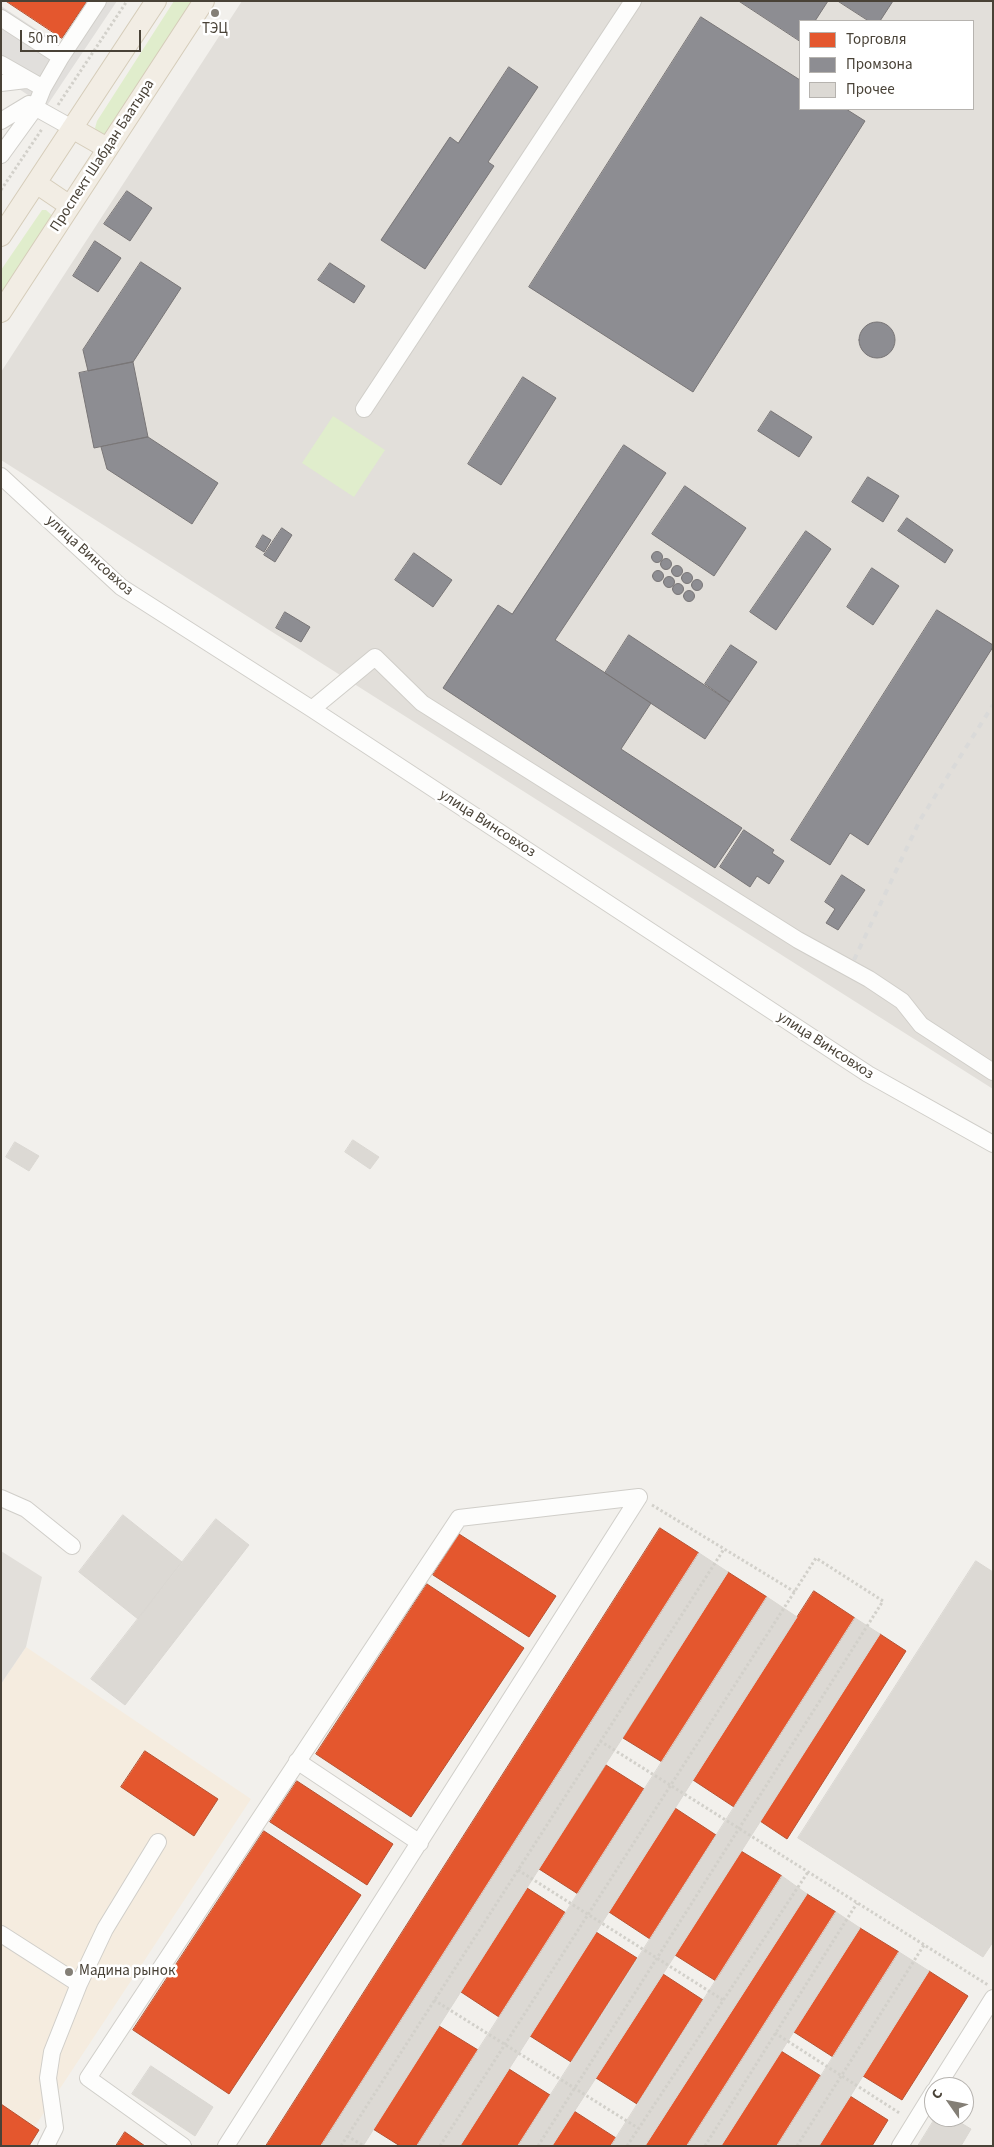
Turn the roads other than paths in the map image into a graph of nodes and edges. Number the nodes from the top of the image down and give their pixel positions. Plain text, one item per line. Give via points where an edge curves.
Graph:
1 (98, 1) edge
2 (156, 1) edge
3 (204, 1) edge
4 (633, 1) edge
5 (1, 18) edge
6 (61, 57) junction
7 (1, 64) edge
8 (26, 80) junction
9 (1, 83) edge
10 (43, 88) junction
11 (35, 108) junction
12 (1, 121) edge
13 (72, 128) junction
14 (107, 148) junction
15 (1, 155) edge
16 (36, 183) junction
17 (70, 206) junction
18 (1, 236) edge
19 (1, 312) edge
20 (364, 409) dead end
21 (1, 476) edge
22 (312, 709) junction
23 (993, 1072) edge
24 (993, 1144) edge
25 (1, 1498) edge
26 (72, 1546) dead end
27 (297, 1761) junction
28 (158, 1842) dead end
29 (420, 1843) junction
30 (1, 1934) edge
31 (79, 1984) junction
32 (993, 1998) edge
33 (942, 2077) edge
34 (924, 2106) edge
35 (46, 2146) edge
36 (183, 2146) edge
37 (226, 2146) edge
38 (900, 2146) edge

1 - 6 street
2 - 13 main road
3 - 14 main road, Проспект Шабдан Баатыра
4 - 20 street
5 - 6 street
6 - 10 street
7 - 8 street
8 - 9 street
8 - 10 street
10 - 11 street
11 - 12 street via 29,104
11 - 13 street
11 - 15 street
13 - 14 main road
13 - 16 main road
14 - 17 main road, Проспект Шабдан Баатыра
16 - 17 main road
16 - 18 main road
17 - 19 main road, Проспект Шабдан Баатыра
21 - 22 street, улица Винсовхоз via 121,587
22 - 23 street via 375,657 422,703 798,940 869,979 902,1001 921,1025
22 - 24 street, улица Винсовхоз via 868,1074
25 - 26 street via 26,1509
27 - 29 street
27 - 29 street via 459,1518 639,1498
27 - 36 street via 88,2078
28 - 31 street via 105,1929
29 - 37 street
30 - 31 street
31 - 35 street via 52,2052 48,2078 55,2128
32 - 33 street
34 - 38 street

